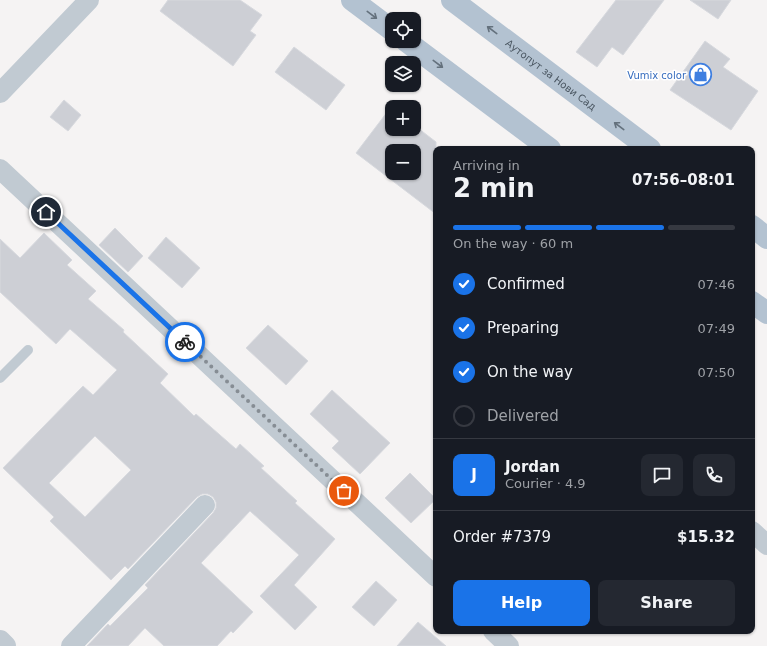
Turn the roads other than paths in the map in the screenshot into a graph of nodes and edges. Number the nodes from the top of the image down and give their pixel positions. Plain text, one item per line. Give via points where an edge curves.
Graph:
1 (89, 0) edge
2 (352, 0) edge
3 (452, 0) edge
4 (385, 25) edge
5 (415, 48) edge
6 (0, 93) edge
7 (546, 146) edge
8 (646, 146) edge
9 (0, 169) edge
10 (755, 228) edge
11 (767, 238) edge
12 (755, 304) edge
13 (767, 313) edge
14 (28, 350) dead end
15 (0, 378) edge
16 (205, 505) dead end
17 (755, 534) edge
18 (767, 545) edge
19 (433, 574) edge
20 (496, 634) edge
21 (0, 641) edge
22 (5, 646) edge
23 (71, 646) edge
24 (509, 646) edge

1 - 6 street
2 -> 4 main road
8 -> 3 main road, Аутопут за Нови Сад
5 -> 7 main road
9 - 19 street
10 - 11 main road
12 - 13 main road
14 - 15 lane
16 - 23 street
17 - 18 street
20 - 24 street
21 - 22 street

